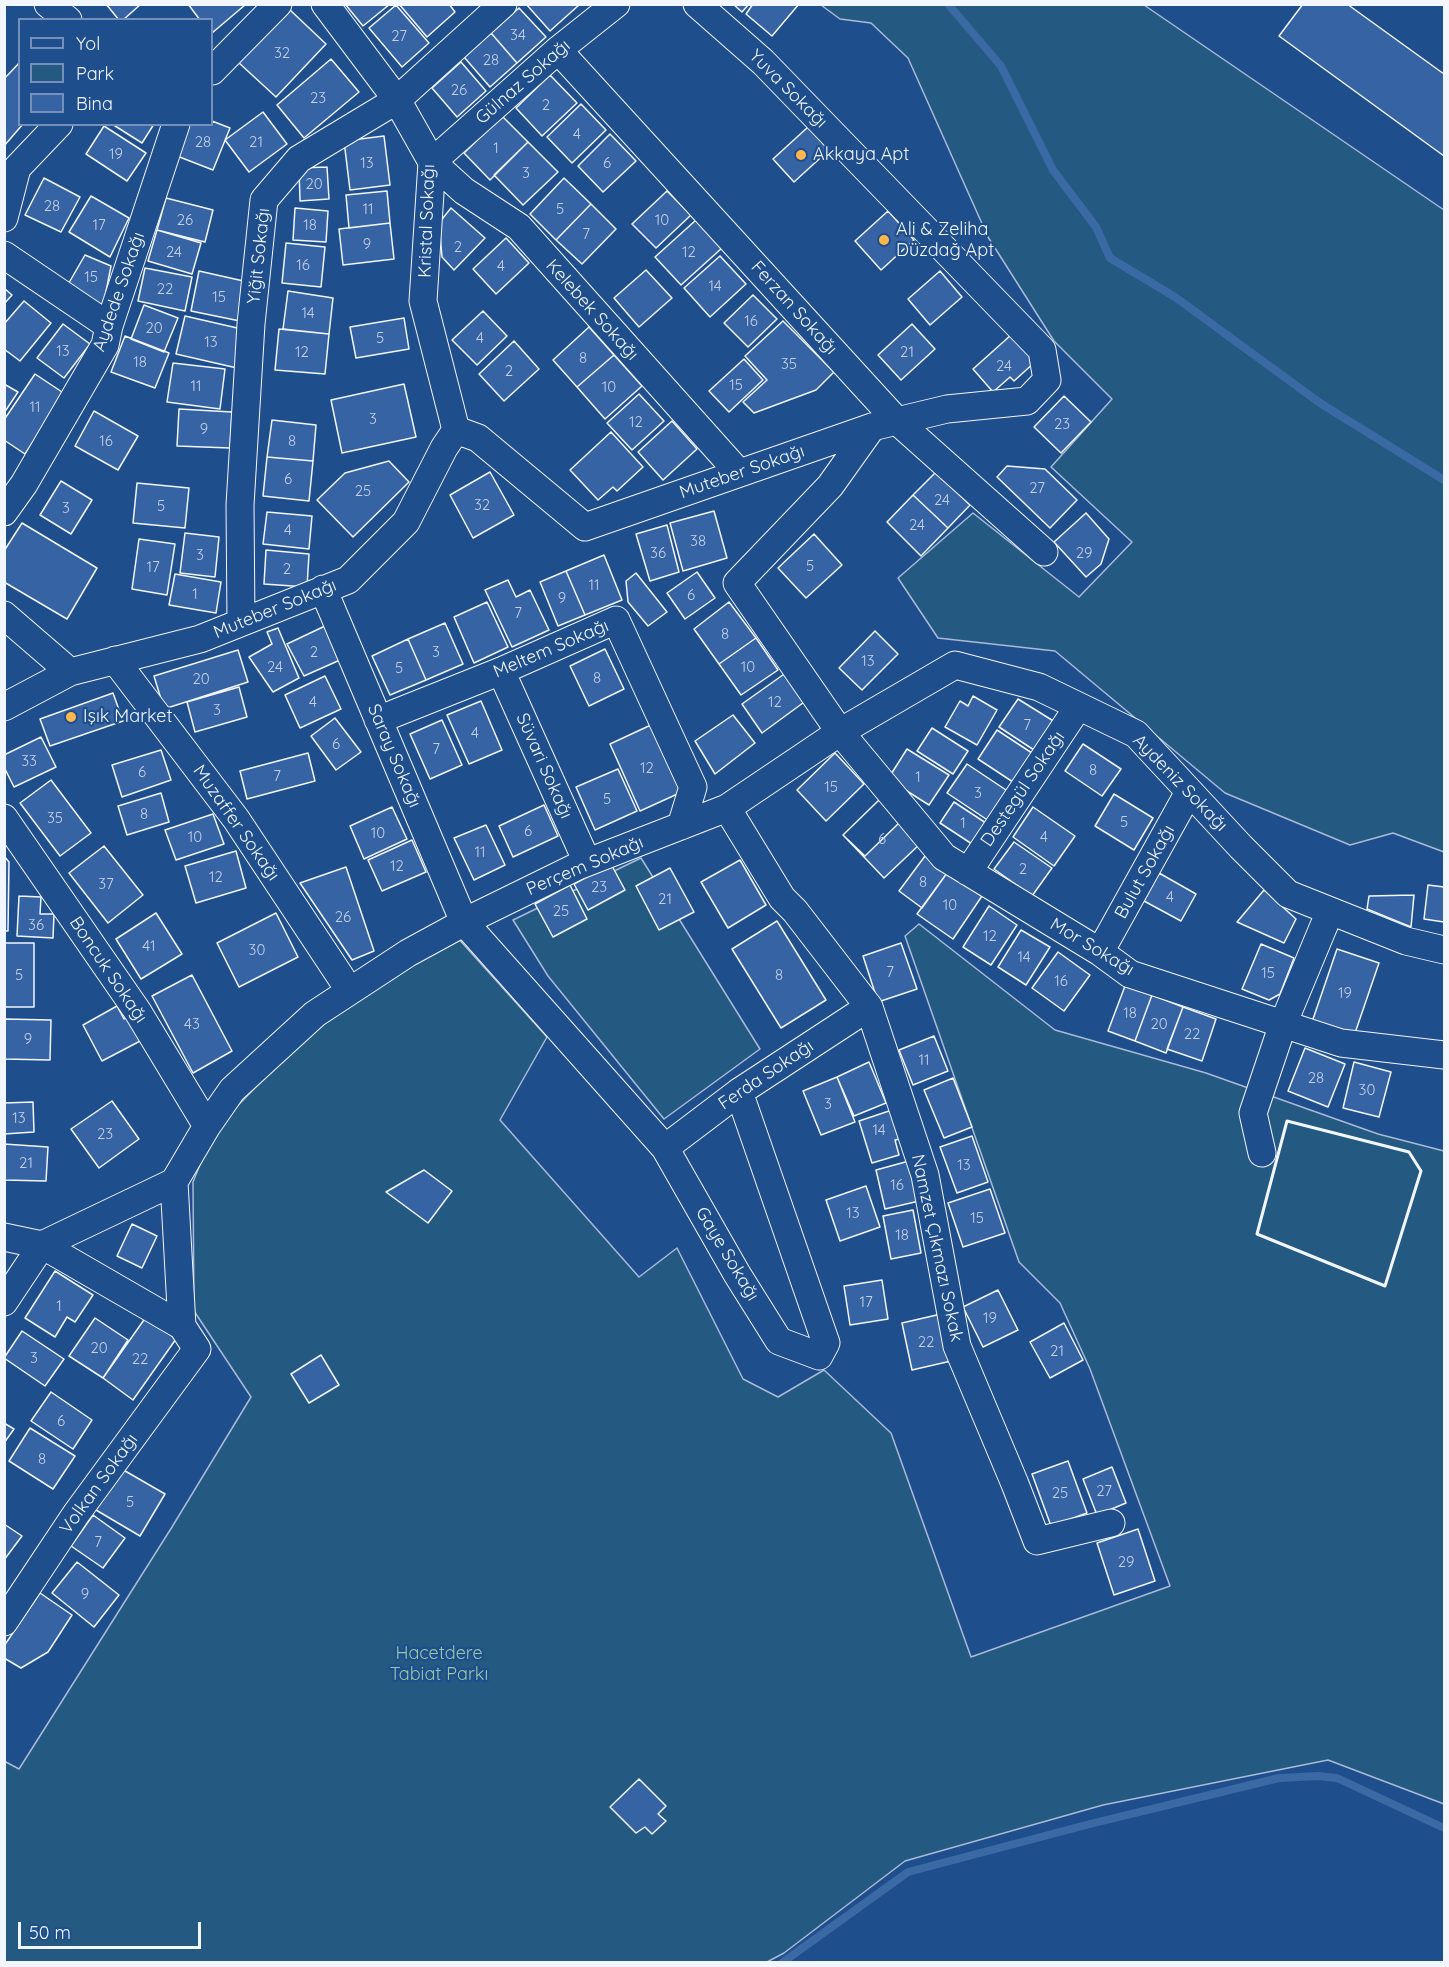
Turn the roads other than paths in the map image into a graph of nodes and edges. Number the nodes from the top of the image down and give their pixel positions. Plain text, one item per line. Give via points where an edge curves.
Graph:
1 (48, 4) edge
2 (278, 4) edge
3 (325, 4) edge
4 (503, 4) edge
5 (616, 4) edge
6 (697, 4) edge
7 (66, 18) edge
8 (558, 50) junction
9 (213, 70) edge
10 (397, 100) junction
11 (57, 126) edge
12 (175, 126) edge
13 (432, 162) junction
14 (4, 218) edge
15 (4, 255) edge
16 (109, 326) junction
17 (885, 424) junction
18 (456, 430) junction
19 (739, 473) junction
20 (14, 477) edge
21 (4, 512) edge
22 (1044, 552) dead end
23 (323, 590) junction
24 (4, 615) edge
25 (241, 622) junction
26 (115, 660) junction
27 (501, 671) junction
28 (70, 672) junction
29 (4, 707) edge
30 (1078, 707) junction
31 (378, 720) junction
32 (840, 732) junction
33 (1189, 792) junction
34 (727, 808) junction
35 (4, 818) edge
36 (681, 826) junction
37 (587, 862) junction
38 (968, 872) junction
39 (1330, 911) junction
40 (464, 922) junction
41 (1444, 950) edge
42 (1100, 952) junction
43 (350, 991) junction
44 (869, 1006) junction
45 (1283, 1024) junction
46 (1444, 1055) edge
47 (739, 1092) junction
48 (207, 1126) junction
49 (665, 1148) junction
50 (1262, 1153) dead end
51 (174, 1182) junction
52 (4, 1237) edge
53 (42, 1245) junction
54 (4, 1302) edge
55 (182, 1326) junction
56 (1111, 1523) dead end
57 (4, 1622) edge

1 - 7 street
2 - 9 street
3 - 10 street, Kristal Sokağı
4 - 10 street, Yiğit Sokağı
5 - 8 street, Gülnaz Sokağı
6 - 17 street, Yuva Sokağı via 763,62 1042,350 1047,380 1027,401 947,409
8 - 13 street, Gülnaz Sokağı
8 - 17 street, Ferzan Sokağı
10 - 13 street, Kristal Sokağı
10 - 25 street, Yiğit Sokağı via 299,159 264,200 251,324 240,505
11 - 14 street via 17,168
12 - 16 street, Aydede Sokağı
13 - 18 street, Kristal Sokağı via 423,301
13 - 19 street, Kelebek Sokağı via 464,191 519,227
15 - 16 street
16 - 20 street, Aydede Sokağı via 105,345
17 - 19 street, Muteber Sokağı
17 - 22 street, Ferzan Sokağı
17 - 32 street via 737,583
18 - 19 street, Muteber Sokağı via 478,438 585,527
18 - 23 street, Muteber Sokağı via 406,522 348,580
20 - 21 street, Aydede Sokağı
23 - 25 street, Muteber Sokağı
23 - 31 street, Saray Sokağı
24 - 28 street
25 - 26 street, Muteber Sokağı via 200,639
26 - 28 street, Muteber Sokağı
26 - 43 street, Muzaffer Sokağı via 236,819
27 - 31 street, Meltem Sokağı
27 - 36 street, Meltem Sokağı via 616,620 693,787
27 - 37 street, Süvari Sokağı
28 - 29 street, Muteber Sokağı
30 - 32 street, Aydeniz Sokağı via 1038,687 955,665
30 - 33 street, Aydeniz Sokağı via 1136,734
30 - 38 street, Destegül Sokağı
31 - 40 street, Saray Sokağı
32 - 34 street, Perçem Sokağı
32 - 38 street, Mor Sokağı via 944,857
33 - 39 street, Aydeniz Sokağı via 1288,894
33 - 42 street, Bulut Sokağı
34 - 36 street, Perçem Sokağı
34 - 44 street, Namzet Çıkmazı Sokak via 782,898
35 - 48 street, Boncuk Sokağı via 138,1012
36 - 37 street, Perçem Sokağı
37 - 40 street, Perçem Sokağı
38 - 42 street, Mor Sokağı
39 - 41 street, Aydeniz Sokağı via 1406,941
39 - 45 street
40 - 43 street, Perçem Sokağı
40 - 49 street, Gaye Sokağı
42 - 45 street, Mor Sokağı via 1130,974
43 - 48 street, Perçem Sokağı via 315,1014 232,1090
44 - 47 street, Ferda Sokağı
44 - 56 street, Namzet Çıkmazı Sokak via 925,1175 957,1346 1037,1541
45 - 46 street, Mor Sokağı via 1341,1043
45 - 50 street via 1253,1113
47 - 49 street, Ferda Sokağı
47 - 49 street, Gaye Sokağı via 826,1343 819,1356 779,1341
48 - 51 street, Perçem Sokağı
51 - 53 street
51 - 55 street
52 - 53 street
53 - 54 street
53 - 55 street
55 - 57 street, Volkan Sokağı via 197,1349 76,1514

